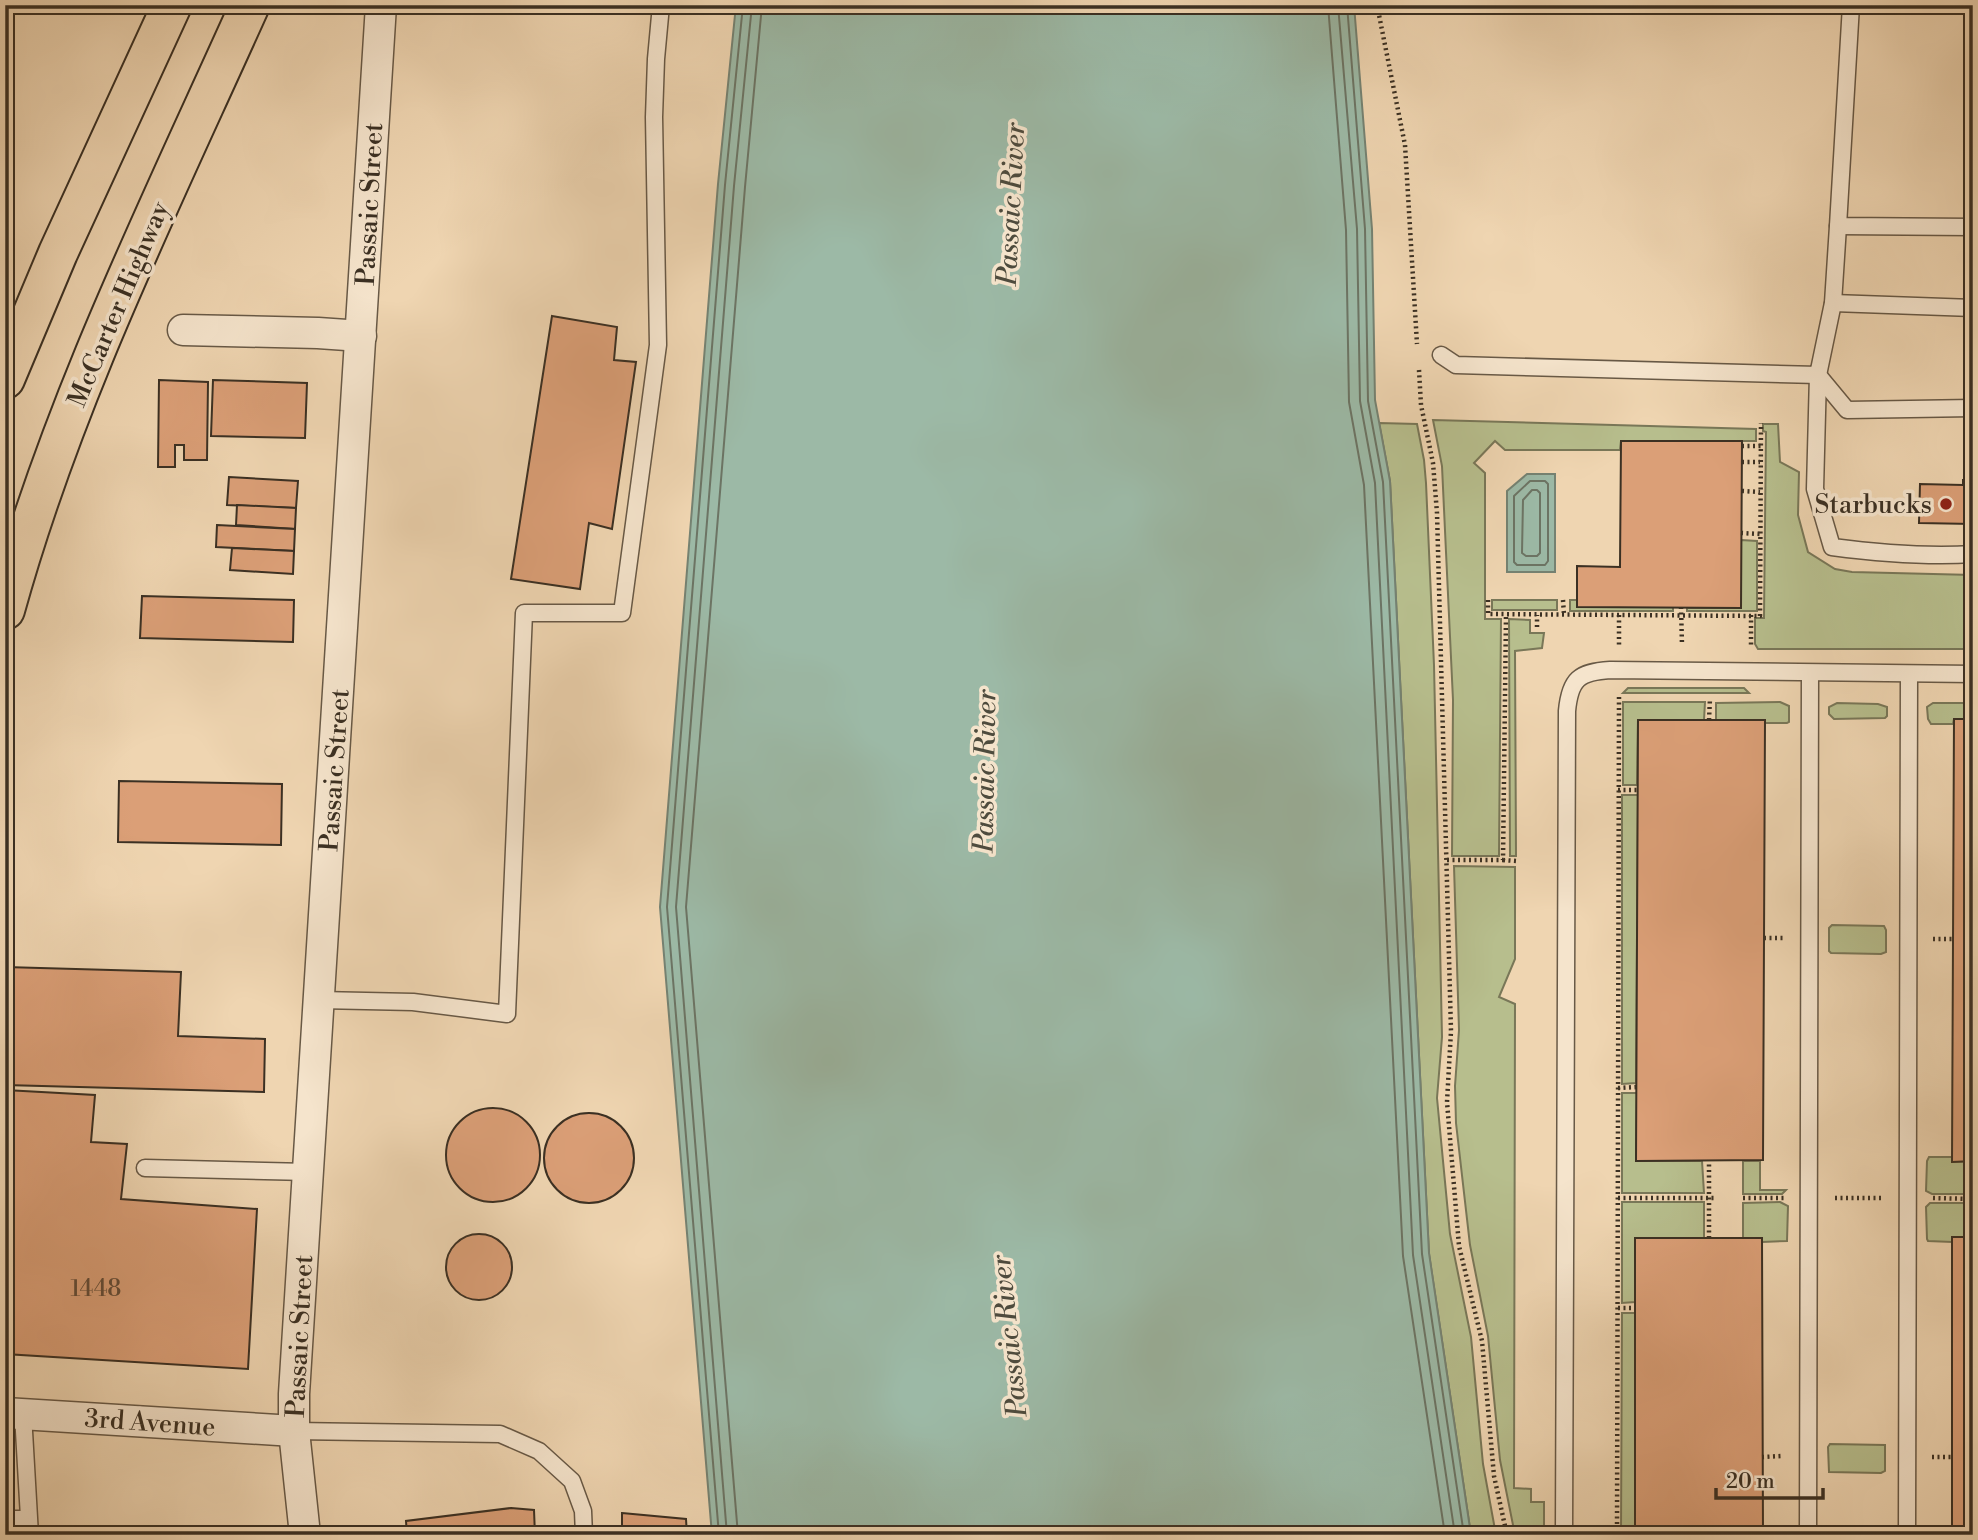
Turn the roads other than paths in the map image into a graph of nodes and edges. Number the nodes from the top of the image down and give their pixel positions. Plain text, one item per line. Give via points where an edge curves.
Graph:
1 (172, 5) edge
2 (250, 5) edge
3 (381, 5) edge
4 (661, 5) edge
5 (1851, 5) edge
6 (1838, 226) junction
7 (1973, 227) edge
8 (1833, 303) junction
9 (1973, 308) edge
10 (183, 330) dead end
11 (361, 336) junction
12 (1441, 355) dead end
13 (1818, 375) junction
14 (5, 379) edge
15 (1973, 408) edge
16 (1973, 554) edge
17 (5, 610) edge
18 (1810, 673) junction
19 (1909, 674) junction
20 (1973, 674) edge
21 (319, 1000) junction
22 (145, 1168) dead end
23 (308, 1172) junction
24 (14, 1413) edge
25 (294, 1431) junction
26 (5, 1519) edge
27 (29, 1527) edge
28 (305, 1535) edge
29 (584, 1535) edge
30 (1564, 1535) edge
31 (1808, 1535) edge
32 (1907, 1535) edge

1 - 14 highway
2 - 17 highway, McCarter Highway via 84,378
3 - 11 street, Passaic Street
4 - 21 lane via 654,117 658,345 622,613 524,613 507,1014 413,1002
5 - 6 lane
6 - 7 lane
6 - 8 lane
8 - 9 lane
8 - 13 lane
10 - 11 street
11 - 21 street, Passaic Street
12 - 13 lane via 1456,365
13 - 15 lane via 1847,410
13 - 16 lane via 1815,489 1832,547
18 - 19 lane
18 - 30 lane via 1619,670 1587,673 1569,691
18 - 31 lane
19 - 20 lane
19 - 32 lane
21 - 23 street, Passaic Street
22 - 23 lane
23 - 25 street, Passaic Street
24 - 25 street, 3rd Avenue
24 - 27 lane
25 - 28 street, Passaic Street
25 - 29 lane via 500,1434 540,1451 572,1481 583,1511
26 - 27 lane

